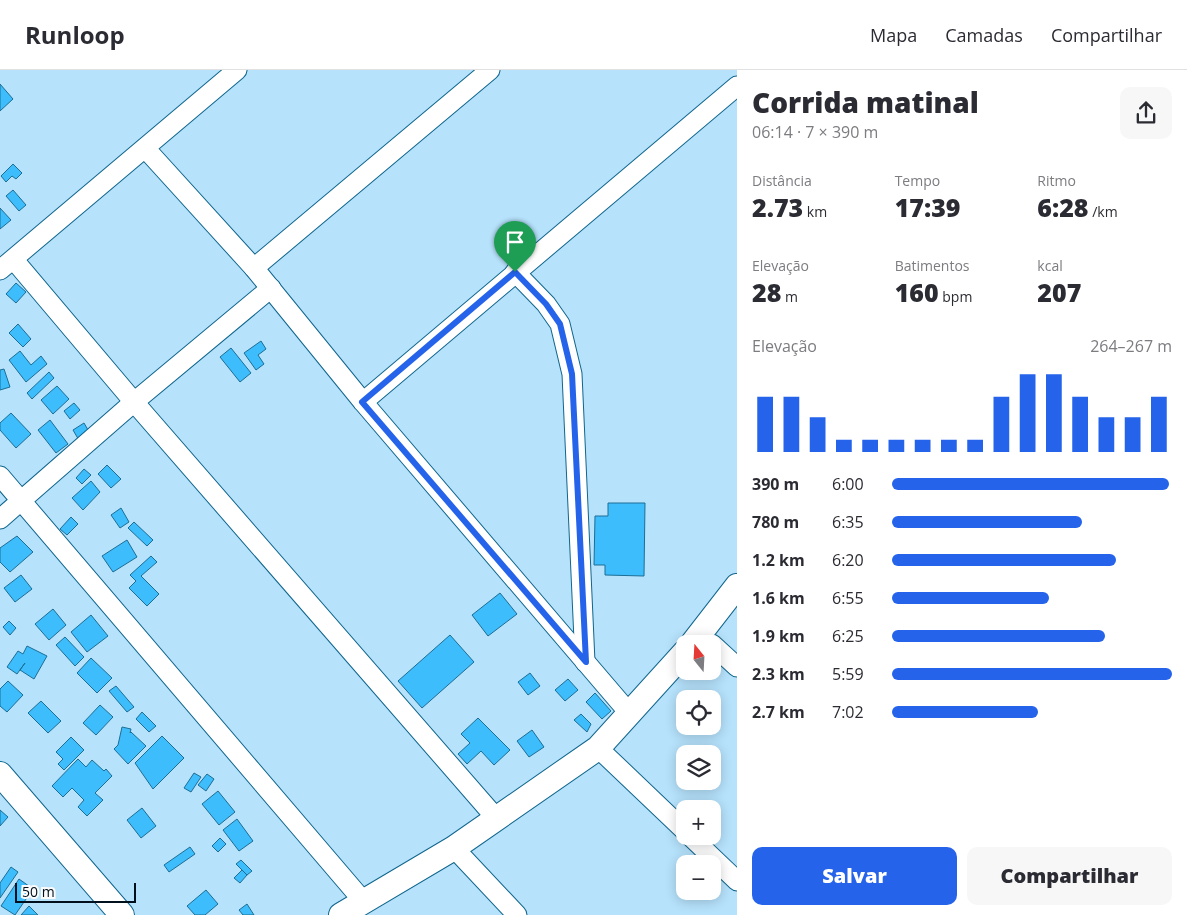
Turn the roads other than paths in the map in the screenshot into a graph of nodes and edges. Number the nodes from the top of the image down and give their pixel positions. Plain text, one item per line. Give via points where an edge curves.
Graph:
1 (237, 70) edge
2 (490, 70) edge
3 (737, 86) edge
4 (145, 148) junction
5 (7, 265) edge
6 (254, 268) junction
7 (515, 272) junction
8 (271, 288) junction
9 (134, 402) junction
10 (362, 402) junction
11 (0, 476) edge
12 (21, 501) junction
13 (0, 519) edge
14 (737, 586) edge
15 (708, 635) edge
16 (721, 654) edge
17 (586, 662) junction
18 (676, 662) edge
19 (737, 667) edge
20 (630, 714) junction
21 (598, 748) junction
22 (0, 774) edge
23 (496, 818) junction
24 (676, 822) edge
25 (699, 845) edge
26 (454, 848) junction
27 (737, 881) edge
28 (364, 902) junction
29 (122, 915) edge
30 (341, 915) edge
31 (517, 915) edge

1 - 4 street
2 - 6 street
3 - 7 street
4 - 5 street
4 - 6 street
5 - 9 street
6 - 8 street
7 - 10 street
7 - 17 street via 546,304 560,324 572,374
8 - 9 street
8 - 10 street
9 - 12 street
9 - 23 street
10 - 17 street
11 - 12 street
12 - 13 street
12 - 28 street
14 - 15 street
16 - 19 street
17 - 20 street
18 - 20 street
20 - 21 street
21 - 23 street
21 - 24 street
22 - 29 street
23 - 26 street
25 - 27 street
26 - 28 street
26 - 31 street
28 - 30 street

